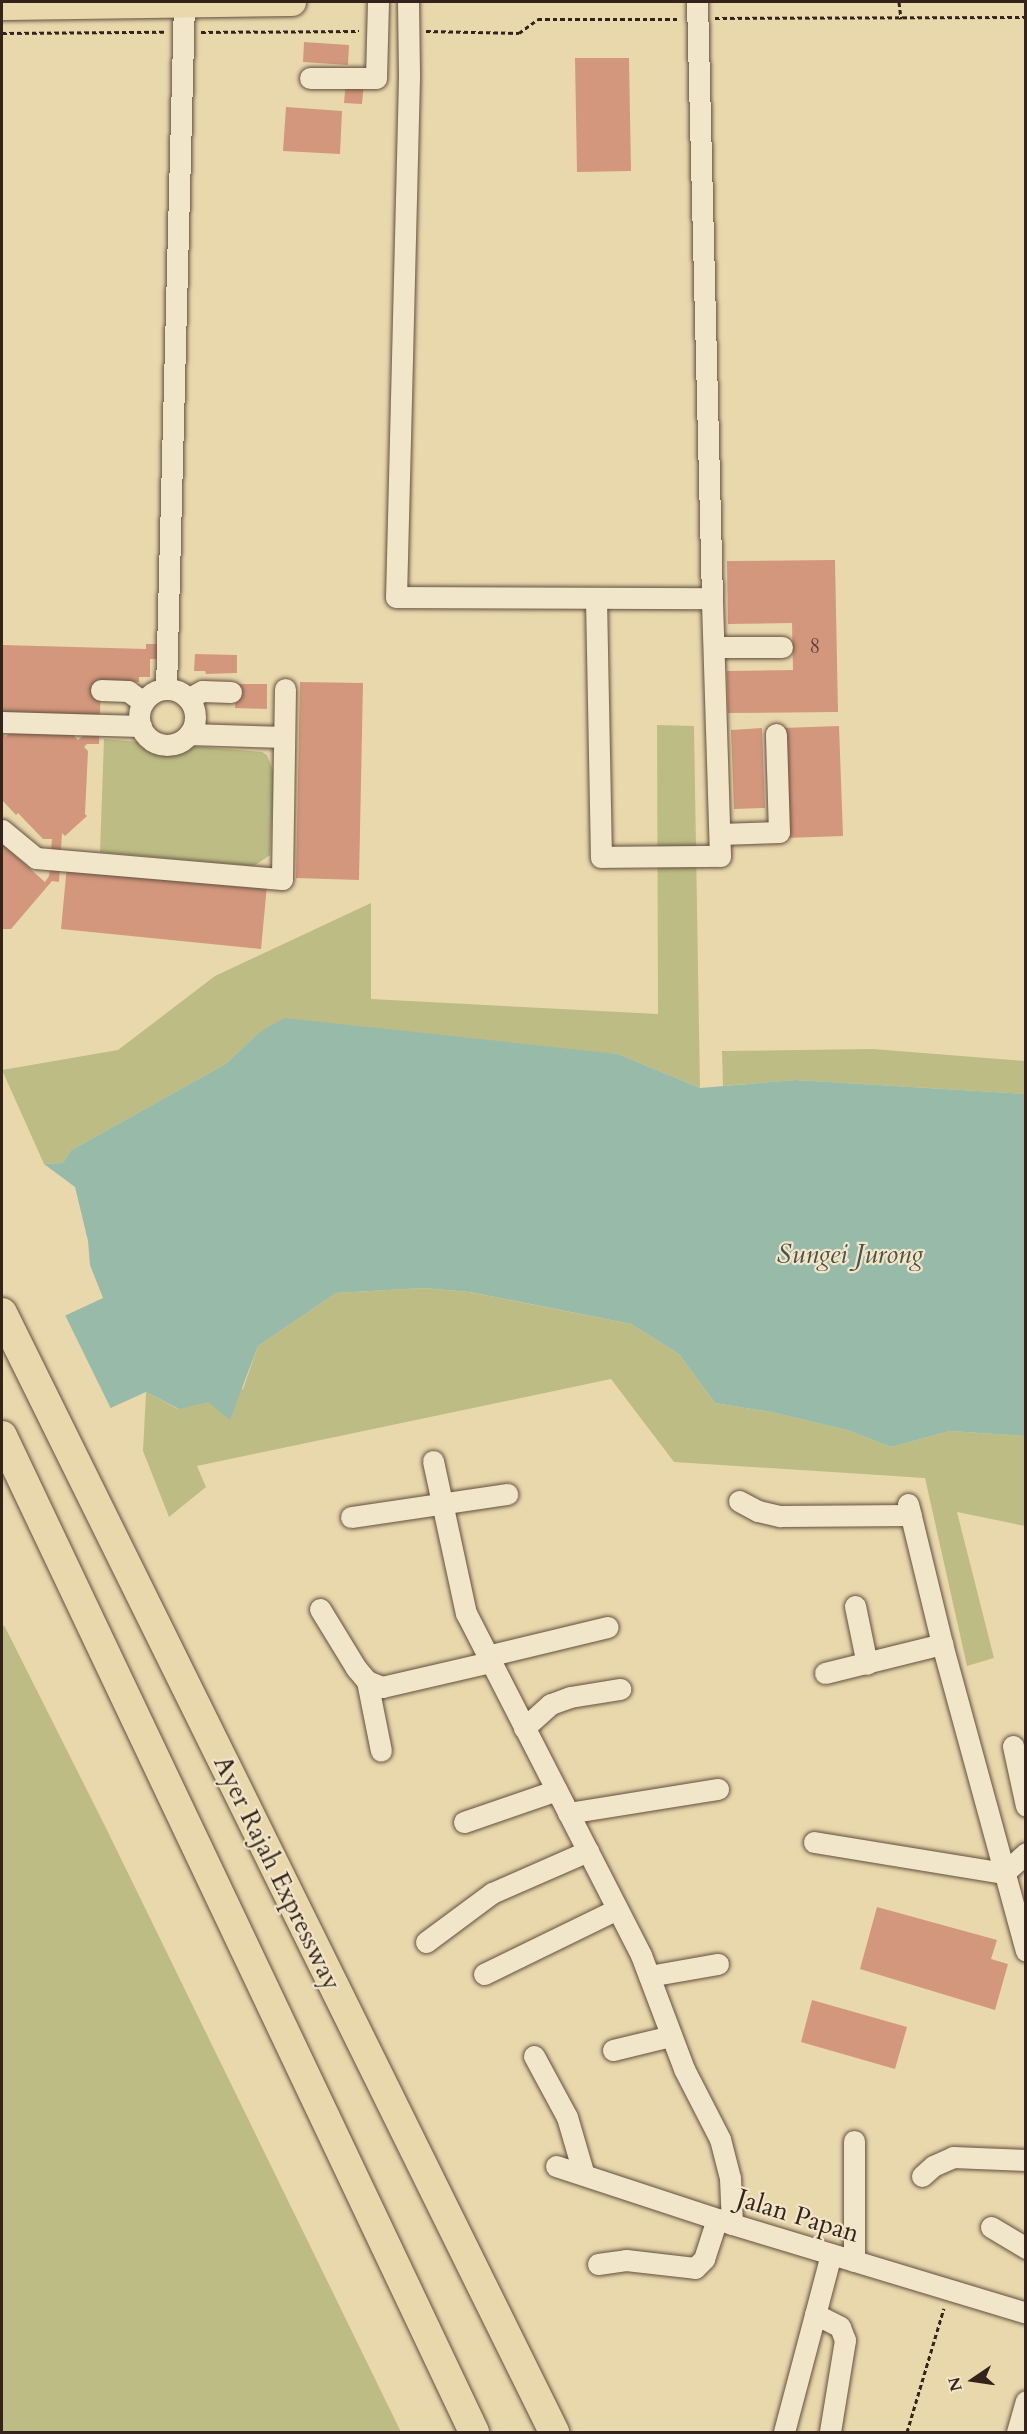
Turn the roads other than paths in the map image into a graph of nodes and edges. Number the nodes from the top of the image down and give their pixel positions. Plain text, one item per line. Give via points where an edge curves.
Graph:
1 (292, 2) edge
2 (378, 2) edge
3 (408, 2) edge
4 (184, 3) edge
5 (2, 6) edge
6 (697, 10) edge
7 (310, 78) dead end
8 (596, 598) junction
9 (712, 598) junction
10 (715, 647) junction
11 (782, 647) dead end
12 (166, 689) junction
13 (285, 689) dead end
14 (101, 690) dead end
15 (231, 692) dead end
16 (189, 698) junction
17 (143, 702) junction
18 (2, 722) edge
19 (141, 726) junction
20 (189, 734) junction
21 (776, 734) dead end
22 (284, 737) junction
23 (2, 830) edge
24 (720, 834) junction
25 (8, 1326) edge
26 (6, 1446) edge
27 (433, 1461) dead end
28 (507, 1494) dead end
29 (739, 1501) dead end
30 (442, 1503) junction
31 (351, 1517) dead end
32 (855, 1606) dead end
33 (320, 1609) dead end
34 (608, 1627) dead end
35 (942, 1644) junction
36 (489, 1659) junction
37 (867, 1664) junction
38 (825, 1673) dead end
39 (367, 1681) junction
40 (620, 1689) dead end
41 (524, 1728) junction
42 (1013, 1746) dead end
43 (381, 1751) dead end
44 (718, 1789) dead end
45 (557, 1791) junction
46 (1026, 1806) edge
47 (568, 1813) junction
48 (464, 1822) dead end
49 (814, 1842) dead end
50 (588, 1851) junction
51 (1026, 1852) edge
52 (1004, 1873) junction
53 (617, 1909) junction
54 (426, 1942) dead end
55 (1026, 1951) edge
56 (718, 1964) dead end
57 (483, 1974) dead end
58 (649, 1976) junction
59 (671, 2036) junction
60 (613, 2050) dead end
61 (534, 2056) dead end
62 (854, 2141) dead end
63 (1026, 2160) edge
64 (556, 2166) dead end
65 (584, 2175) junction
66 (922, 2176) dead end
67 (724, 2221) junction
68 (991, 2227) dead end
69 (1026, 2248) edge
70 (831, 2254) junction
71 (854, 2261) junction
72 (598, 2264) dead end
73 (1026, 2313) edge
74 (815, 2314) junction
75 (1026, 2401) edge
76 (474, 2433) edge
77 (554, 2433) edge
78 (784, 2433) edge
79 (831, 2433) edge
80 (1017, 2433) edge

1 - 4 main road
2 - 7 street via 376,78
3 - 8 street via 396,597
4 - 5 main road
4 - 12 street
6 - 9 street
8 - 9 street
8 - 24 street via 601,857 720,856
9 - 10 street
10 - 11 street
10 - 24 street
12 - 16 street
12 - 17 street via 150,694
13 - 22 street
14 - 17 street via 128,691
15 - 16 street via 202,691
16 - 20 street via 195,719
17 - 19 street
18 - 19 street
19 - 20 street via 153,741 164,745 175,744
20 - 22 street
21 - 24 street via 779,832
22 - 23 street via 282,879 36,858
25 - 77 highway, Ayer Rajah Expressway
26 - 76 highway
27 - 30 street
28 - 30 street
29 - 35 street via 780,1516 909,1510
30 - 31 street
30 - 36 street via 466,1613
32 - 37 street
33 - 39 street
34 - 36 street
35 - 37 street
35 - 52 street
36 - 39 street via 382,1687
36 - 41 street
37 - 38 street
39 - 43 street
40 - 41 street via 551,1704
41 - 45 street
42 - 46 street
44 - 47 street
45 - 47 street
45 - 48 street
47 - 50 street
49 - 52 street
50 - 53 street
50 - 54 street via 492,1893
51 - 52 street
52 - 55 street
53 - 57 street
53 - 58 street
56 - 58 street
58 - 59 street
59 - 60 street
59 - 67 street via 720,2139 730,2178
61 - 65 street via 567,2117
62 - 71 street
63 - 66 street via 953,2157
64 - 65 street, Jalan Papan
65 - 67 street, Jalan Papan
67 - 70 street, Jalan Papan
67 - 72 street via 695,2268 626,2260
68 - 69 street
70 - 71 street, Jalan Papan
70 - 74 street
71 - 73 street, Jalan Papan
74 - 78 street
74 - 79 street via 840,2327 845,2340
75 - 80 street

